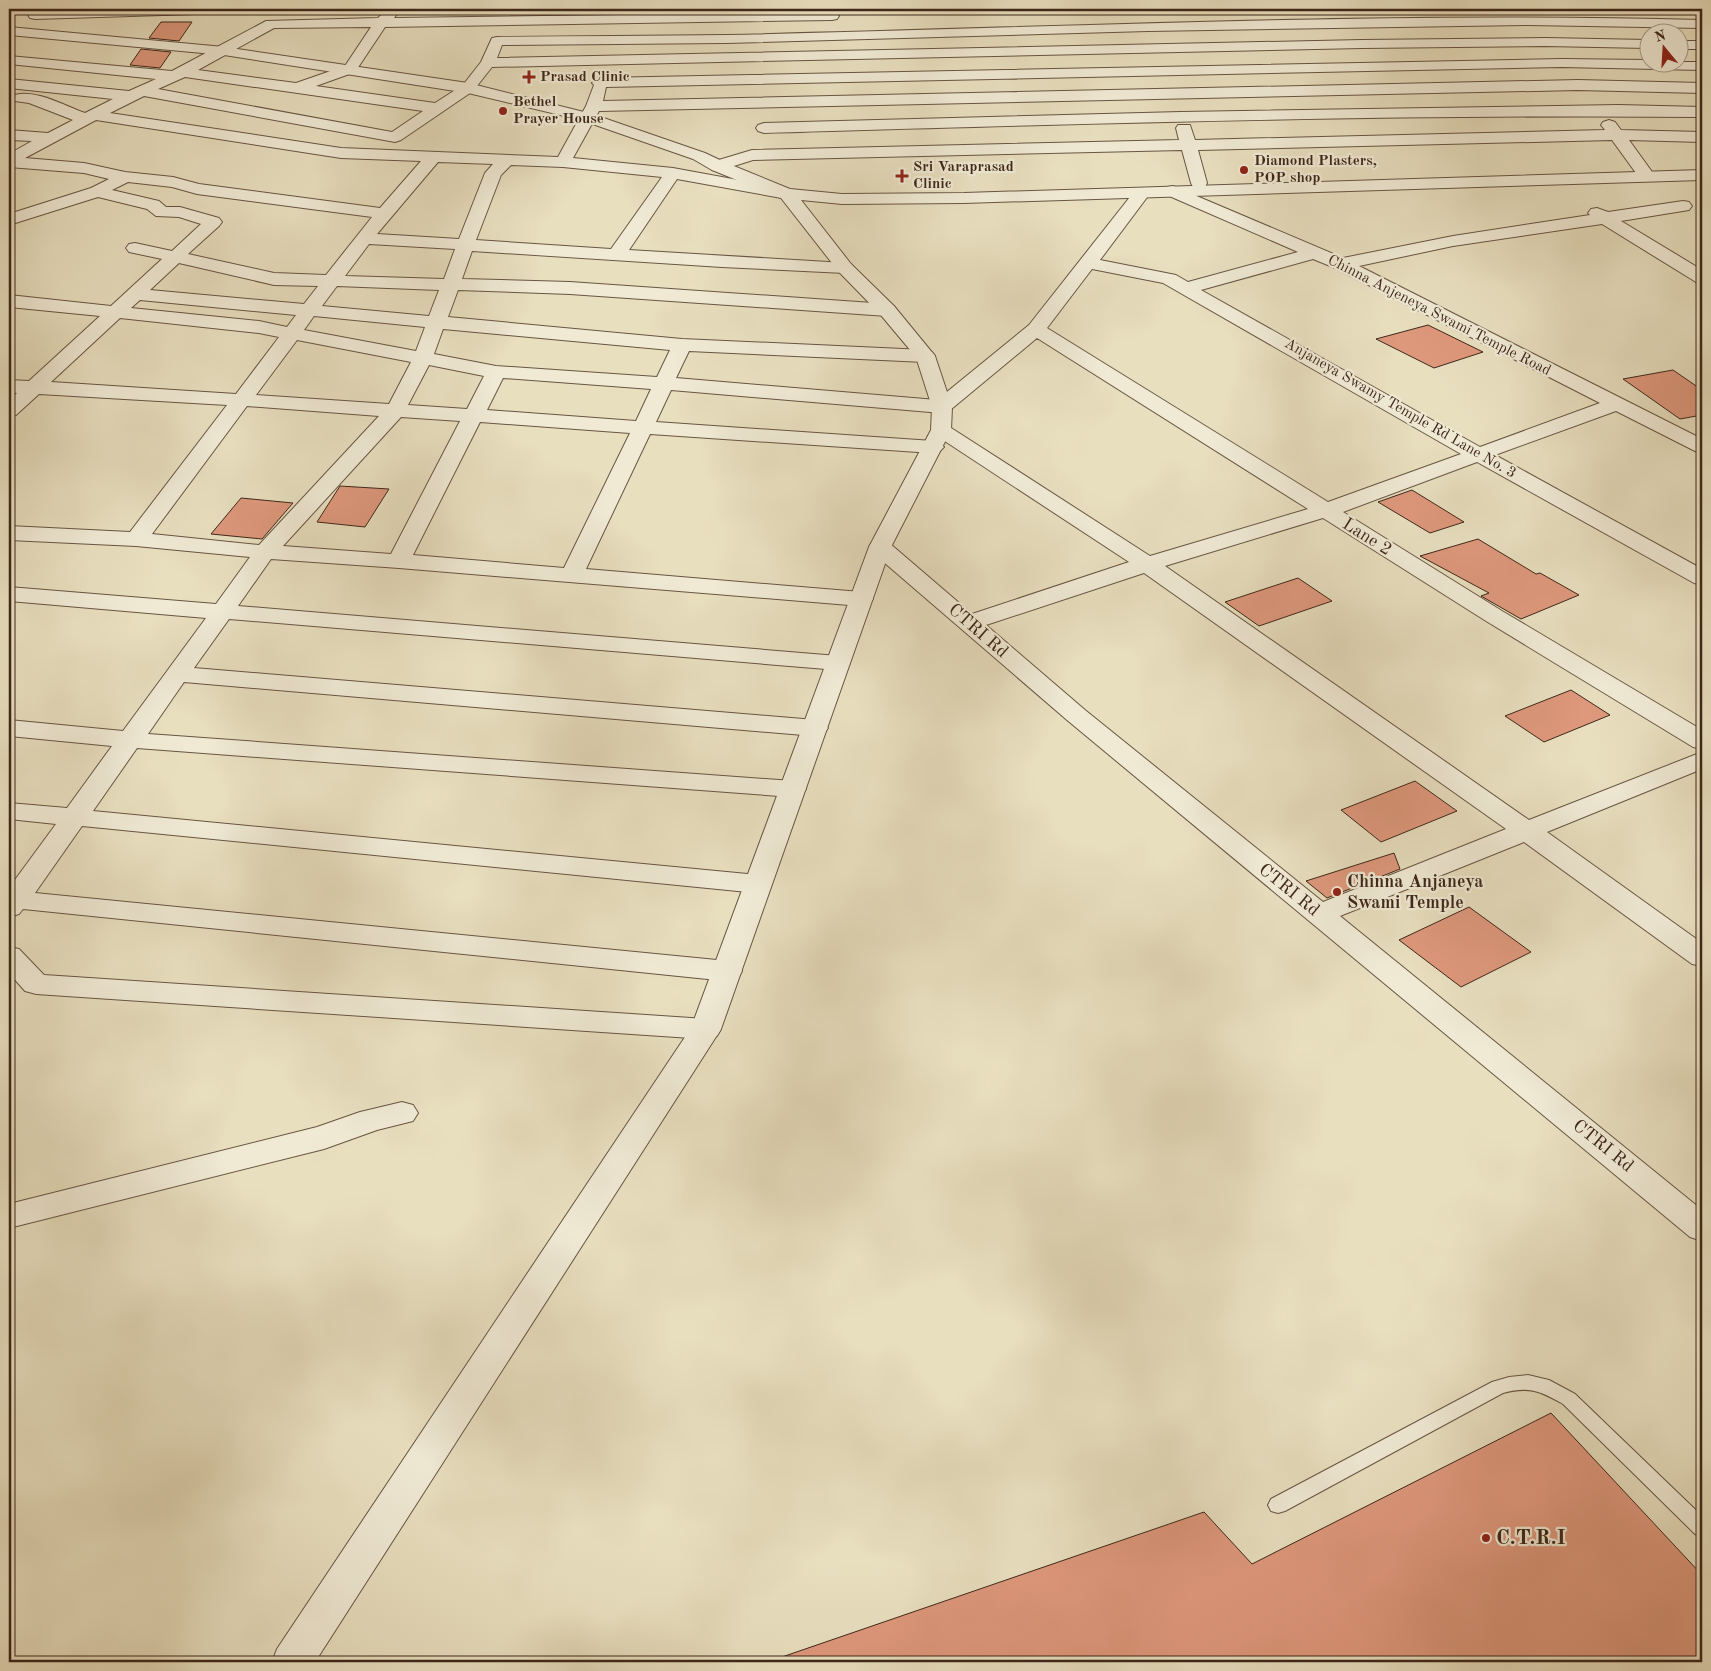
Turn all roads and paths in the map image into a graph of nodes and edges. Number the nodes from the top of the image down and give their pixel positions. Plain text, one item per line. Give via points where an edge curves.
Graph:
1 (42, 9) edge
2 (227, 9) edge
3 (279, 9) edge
4 (395, 9) edge
5 (1141, 9) edge
6 (1516, 9) edge
7 (166, 10) edge
8 (755, 13) edge
9 (618, 14) edge
10 (507, 15) edge
11 (843, 16) dead end
12 (1528, 21) junction
13 (271, 24) junction
14 (380, 24) junction
15 (1702, 24) edge
16 (1148, 27) junction
17 (11, 33) edge
18 (759, 37) junction
19 (497, 40) junction
20 (612, 40) junction
21 (1545, 42) junction
22 (1638, 44) edge
23 (1688, 45) edge
24 (1702, 45) edge
25 (1156, 49) junction
26 (224, 51) junction
27 (758, 58) junction
28 (10, 61) edge
29 (606, 61) junction
30 (488, 63) junction
31 (1562, 63) junction
32 (1702, 66) edge
33 (350, 69) junction
34 (1165, 70) junction
35 (178, 74) junction
36 (759, 80) junction
37 (9, 83) edge
38 (600, 83) junction
39 (1578, 85) junction
40 (297, 88) junction
41 (468, 88) junction
42 (1702, 88) edge
43 (136, 94) junction
44 (1172, 94) junction
45 (9, 97) edge
46 (759, 103) junction
47 (436, 108) junction
48 (244, 110) junction
49 (1597, 110) junction
50 (590, 111) junction
51 (1702, 112) edge
52 (90, 117) junction
53 (1181, 117) junction
54 (764, 128) junction
55 (194, 130) junction
56 (9, 135) edge
57 (1616, 135) junction
58 (1702, 137) edge
59 (50, 138) junction
60 (1188, 144) junction
61 (752, 155) junction
62 (433, 157) junction
63 (506, 160) junction
64 (9, 161) edge
65 (563, 162) junction
66 (718, 166) junction
67 (1702, 168) edge
68 (1645, 172) junction
69 (672, 173) junction
70 (1702, 175) edge
71 (125, 177) junction
72 (1199, 183) junction
73 (1173, 191) junction
74 (97, 192) junction
75 (1143, 192) junction
76 (787, 194) junction
77 (1581, 202) dead end
78 (1683, 206) dead end
79 (385, 214) junction
80 (1604, 217) junction
81 (9, 220) edge
82 (364, 238) junction
83 (466, 243) junction
84 (135, 248) dead end
85 (1313, 253) junction
86 (617, 254) junction
87 (175, 257) junction
88 (1089, 263) junction
89 (1341, 264) junction
90 (846, 268) junction
91 (1702, 278) edge
92 (332, 281) junction
93 (451, 284) junction
94 (1187, 288) junction
95 (134, 294) junction
96 (9, 301) edge
97 (309, 310) junction
98 (887, 310) junction
99 (115, 312) junction
100 (436, 322) junction
101 (1036, 328) junction
102 (292, 333) junction
103 (682, 345) junction
104 (925, 356) junction
105 (423, 357) junction
106 (496, 372) junction
107 (664, 383) junction
108 (9, 386) edge
109 (34, 387) junction
110 (242, 400) junction
111 (1616, 404) junction
112 (9, 411) edge
113 (395, 411) junction
114 (473, 416) junction
115 (642, 428) junction
116 (939, 428) junction
117 (1702, 447) edge
118 (1479, 455) junction
119 (1324, 511) junction
120 (9, 533) edge
121 (136, 539) junction
122 (880, 547) junction
123 (265, 552) junction
124 (399, 561) junction
125 (1147, 564) junction
126 (572, 575) junction
127 (1702, 578) edge
128 (9, 594) edge
129 (861, 599) junction
130 (222, 612) junction
131 (968, 623) junction
132 (838, 663) junction
133 (178, 674) junction
134 (9, 728) edge
135 (815, 728) junction
136 (130, 740) junction
137 (1702, 741) edge
138 (1702, 760) edge
139 (792, 789) junction
140 (9, 811) edge
141 (74, 818) junction
142 (1527, 831) junction
143 (758, 884) junction
144 (11, 902) edge
145 (1319, 914) junction
146 (9, 956) edge
147 (1702, 957) edge
148 (727, 971) junction
149 (706, 1029) junction
150 (402, 1113) dead end
151 (9, 1216) edge
152 (1702, 1228) edge
153 (1278, 1505) dead end
154 (1702, 1528) edge
155 (292, 1662) edge

1 - 7 street via 35,15
2 - 7 street
3 - 13 street
4 - 14 street
5 - 16 street
6 - 12 street
8 - 9 street
8 - 11 street
8 - 18 street
9 - 10 street
9 - 20 street
10 - 14 street
10 - 19 street
12 - 15 street
12 - 16 street
12 - 21 street
13 - 14 street
13 - 26 street
14 - 33 street
16 - 18 street
16 - 25 street
17 - 26 street
18 - 20 street
18 - 27 street via 762,44
19 - 20 street
19 - 30 street
20 - 29 street
21 - 22 street
21 - 25 street
21 - 31 street
23 - 24 street
25 - 27 street
25 - 34 street
26 - 33 street
26 - 35 street
27 - 29 street
27 - 36 street
28 - 35 street
29 - 30 street
29 - 38 street
30 - 41 street
31 - 32 street
31 - 34 street
31 - 39 street
33 - 40 street
33 - 41 street
34 - 36 street
34 - 44 street
35 - 40 street
35 - 43 street
36 - 38 street
36 - 46 street
37 - 43 street
38 - 50 street
39 - 42 street
39 - 44 street
39 - 49 street
40 - 47 street
40 - 48 street
41 - 47 street
41 - 50 street
43 - 48 street
43 - 52 street
44 - 46 street
44 - 53 street
45 - 52 street via 31,99
46 - 50 street
46 - 54 street
47 - 48 street via 395,137
48 - 55 street
49 - 51 street
49 - 53 street
49 - 57 street
50 - 65 street
50 - 66 street
52 - 55 street
52 - 59 street
53 - 54 street
53 - 60 street
54 - 61 street via 765,142
55 - 62 street via 341,153
56 - 59 street
57 - 58 street
57 - 60 street
57 - 68 street
59 - 64 street
60 - 61 street
60 - 72 street
61 - 66 street
62 - 63 street
62 - 79 street
63 - 65 street
63 - 83 street via 493,173
64 - 71 street via 84,168
65 - 69 street
66 - 76 street
67 - 68 street
68 - 70 street
68 - 72 street
68 - 73 street
69 - 76 street
69 - 86 street
71 - 74 street
71 - 79 street
72 - 76 street
73 - 75 street
73 - 85 street, Chinna Anjeneya Swami Temple Road
74 - 81 street
74 - 87 street via 153,205 162,212 180,212 213,222
75 - 76 street via 886,199
75 - 88 street
76 - 90 street
77 - 80 street
78 - 80 street
79 - 82 street
80 - 89 street via 1453,241
80 - 91 street
82 - 83 street
82 - 92 street
83 - 86 street
83 - 93 street
84 - 87 street
85 - 89 street, Chinna Anjeneya Swami Temple Road
85 - 94 street
86 - 90 street
87 - 92 street via 274,279
87 - 95 street
88 - 94 street, Anjaneya Swamy Temple Rd Lane No. 3 via 1169,279
88 - 101 street
89 - 111 street, Chinna Anjeneya Swami Temple Road
90 - 98 street
92 - 93 street
92 - 97 street
93 - 98 street via 570,288
93 - 100 street
94 - 118 street, Anjaneya Swamy Temple Rd Lane No. 3
95 - 97 street
95 - 99 street
96 - 99 street
97 - 100 street
97 - 102 street
98 - 104 street
99 - 102 street
99 - 109 street
100 - 103 street
100 - 105 street
101 - 116 street
101 - 119 street, Lane 2
102 - 105 street
102 - 110 street
103 - 104 street
103 - 107 street
104 - 116 street
105 - 106 street
105 - 113 street
106 - 107 street
106 - 114 street
107 - 115 street
107 - 116 street
108 - 109 street
109 - 110 street
109 - 112 street
110 - 113 street
110 - 121 street
111 - 117 street, Chinna Anjeneya Swami Temple Road
111 - 118 street
113 - 114 street
113 - 123 street
114 - 115 street
114 - 124 street
115 - 116 street
115 - 126 street
116 - 122 street
116 - 125 street
118 - 119 street
118 - 127 street, Anjaneya Swamy Temple Rd Lane No. 3
119 - 125 street
119 - 137 street, Lane 2
120 - 121 street
121 - 123 street
122 - 129 street
122 - 131 street, CTRI Rd
123 - 124 street
123 - 130 street
124 - 126 street
125 - 131 street
125 - 142 street
126 - 129 street
128 - 130 street
129 - 132 street
130 - 132 street
130 - 133 street
131 - 145 street, CTRI Rd
132 - 135 street
133 - 135 street
133 - 136 street
134 - 136 street
135 - 139 street
136 - 139 street
136 - 141 street
138 - 142 street
139 - 143 street
140 - 141 street
141 - 143 street
141 - 144 street
142 - 145 street
142 - 147 street
143 - 148 street
144 - 148 street
145 - 152 street, CTRI Rd
146 - 149 street via 36,984
148 - 149 street
149 - 155 street
150 - 151 street via 324,1137
153 - 154 lane via 1498,1387 1520,1380 1546,1385 1569,1399

